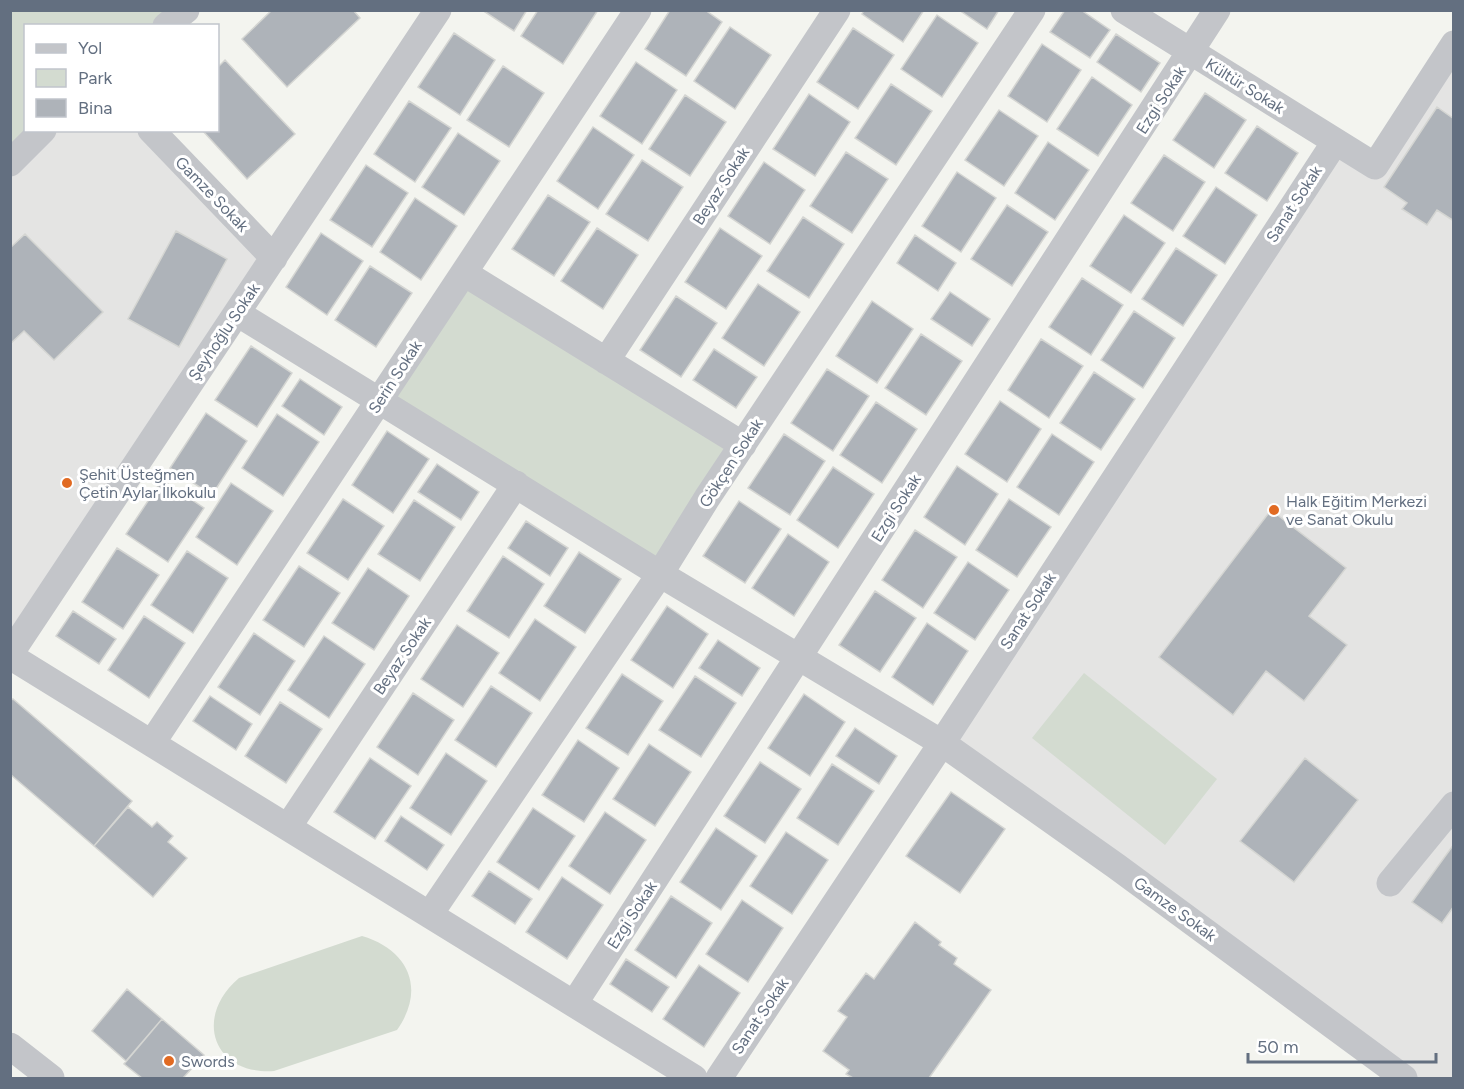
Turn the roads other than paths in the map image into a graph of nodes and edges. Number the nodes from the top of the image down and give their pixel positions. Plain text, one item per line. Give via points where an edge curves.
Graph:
1 (186, 10) edge
2 (438, 10) edge
3 (638, 10) edge
4 (837, 10) edge
5 (1032, 10) edge
6 (1124, 10) edge
7 (1218, 10) edge
8 (168, 24) edge
9 (1454, 44) edge
10 (1191, 52) junction
11 (41, 132) edge
12 (153, 132) edge
13 (1335, 142) junction
14 (10, 163) edge
15 (274, 258) junction
16 (464, 273) junction
17 (237, 313) junction
18 (606, 361) junction
19 (380, 400) junction
20 (743, 445) junction
21 (516, 484) junction
22 (660, 574) junction
23 (10, 655) edge
24 (800, 657) junction
25 (152, 743) junction
26 (942, 743) junction
27 (1454, 805) edge
28 (288, 827) junction
29 (1390, 883) dead end
30 (430, 914) junction
31 (574, 1004) junction
32 (10, 1046) edge
33 (51, 1078) edge
34 (694, 1078) edge
35 (719, 1078) edge
36 (1404, 1078) edge

1 - 8 street
2 - 15 street, Şeyhoğlu Sokak
3 - 16 street, Serin Sokak
4 - 18 street, Beyaz Sokak
5 - 20 street, Gökçen Sokak
6 - 10 street, Kültür Sokak
7 - 10 street, Ezgi Sokak
9 - 13 street, Kültür Sokak via 1375,166
10 - 13 street, Kültür Sokak
10 - 24 street, Ezgi Sokak
11 - 14 street
12 - 15 street, Gamze Sokak
13 - 26 street, Sanat Sokak
15 - 17 street, Şeyhoğlu Sokak
16 - 18 street
16 - 19 street, Serin Sokak
17 - 19 street, Gamze Sokak
17 - 23 street, Şeyhoğlu Sokak
18 - 20 street
19 - 21 street, Gamze Sokak
19 - 25 street, Serin Sokak
20 - 22 street, Gökçen Sokak
21 - 22 street, Gamze Sokak
21 - 28 street, Beyaz Sokak
22 - 24 street, Gamze Sokak
22 - 30 street, Gökçen Sokak
23 - 25 street
24 - 26 street, Gamze Sokak
24 - 31 street, Ezgi Sokak
25 - 28 street
26 - 35 street, Sanat Sokak
26 - 36 street, Gamze Sokak
27 - 29 street
28 - 30 street
30 - 31 street
31 - 34 street
32 - 33 street

